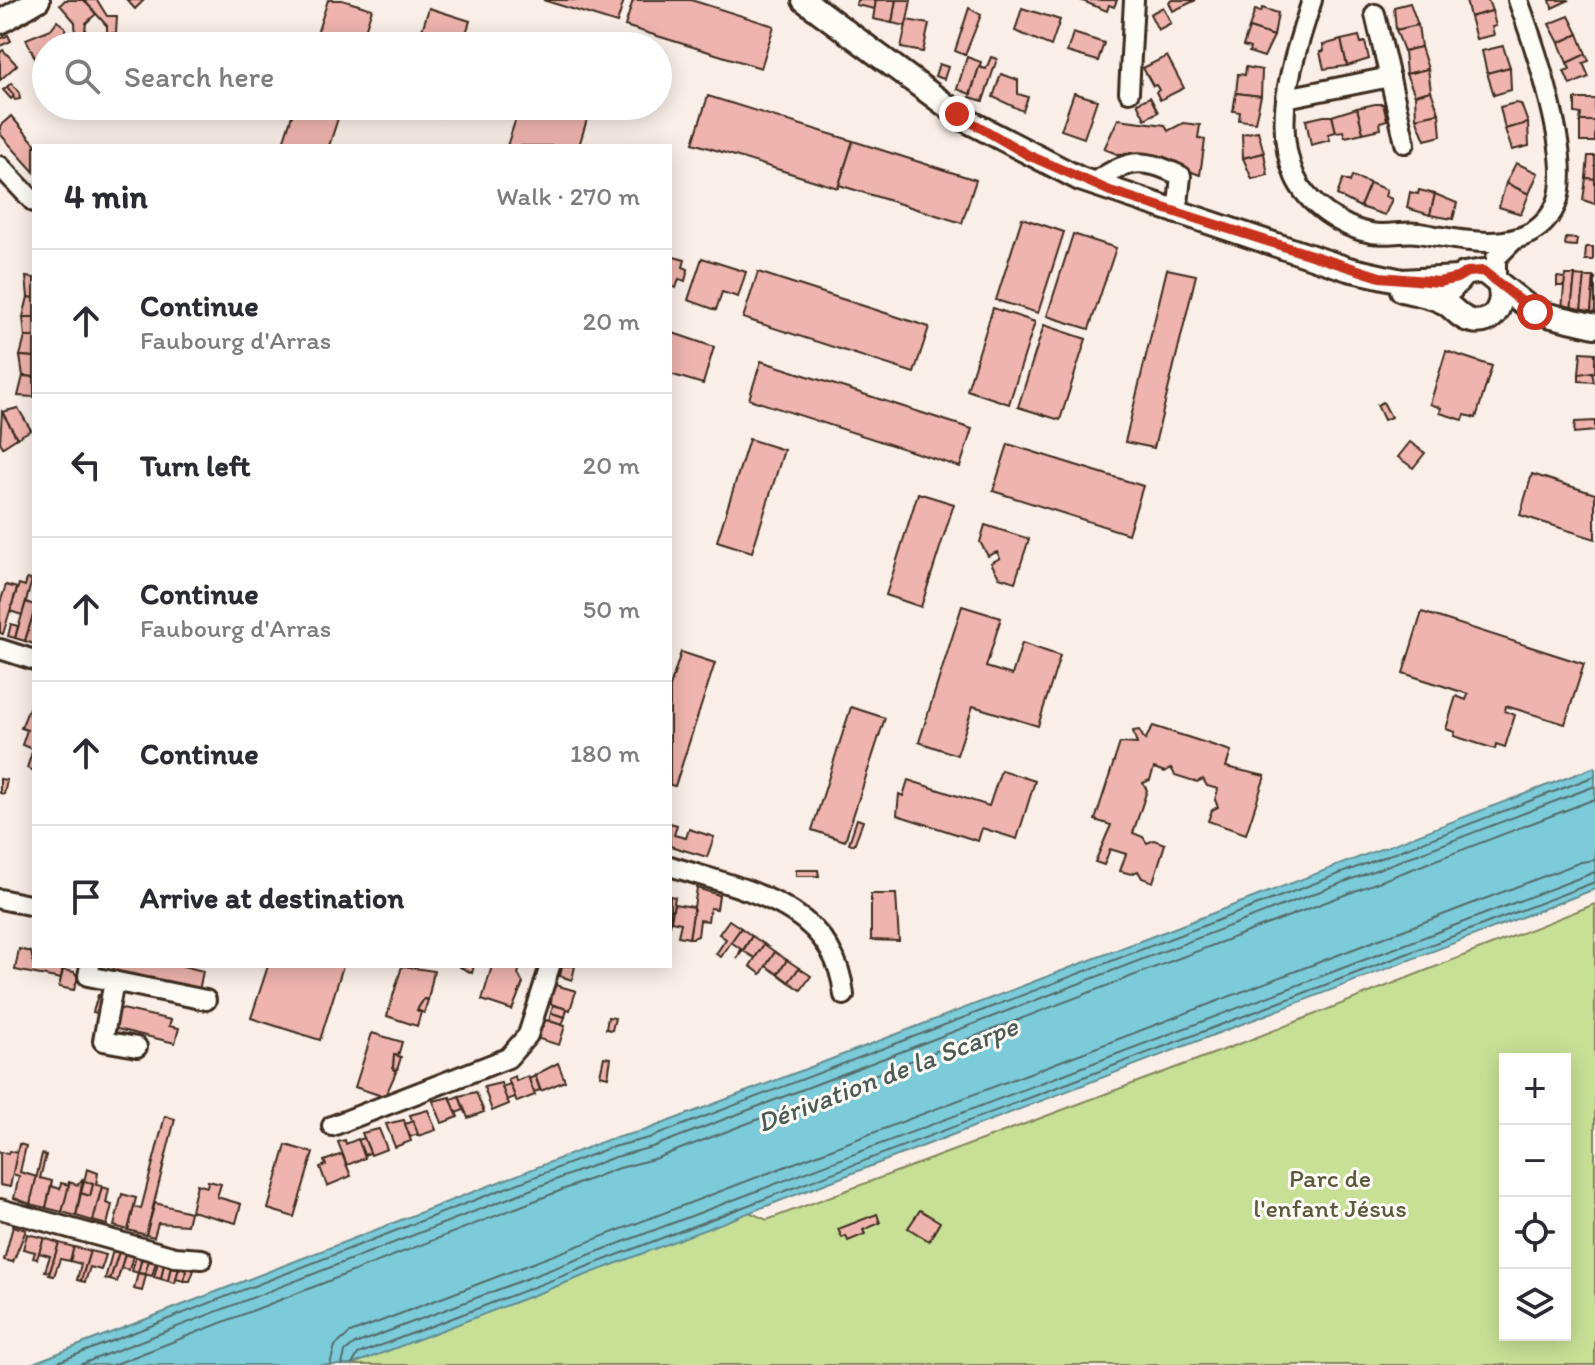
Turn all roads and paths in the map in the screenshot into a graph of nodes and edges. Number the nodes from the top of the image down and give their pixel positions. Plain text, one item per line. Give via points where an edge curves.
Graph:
1 (10, 0) edge
2 (38, 0) edge
3 (804, 0) edge
4 (1134, 0) edge
5 (1312, 0) edge
6 (1518, 0) edge
7 (0, 5) edge
8 (1375, 14) dead end
9 (0, 22) edge
10 (1390, 77) junction
11 (1129, 92) dead end
12 (1286, 98) junction
13 (1405, 143) dead end
14 (0, 166) edge
15 (1091, 184) junction
16 (32, 200) edge
17 (1177, 214) junction
18 (1517, 238) junction
19 (1451, 240) junction
20 (1348, 269) junction
21 (1461, 276) junction
22 (1497, 281) junction
23 (1456, 312) junction
24 (1492, 317) junction
25 (1595, 326) edge
26 (1595, 339) edge
27 (0, 649) edge
28 (32, 659) edge
29 (672, 867) edge
30 (0, 899) edge
31 (32, 906) edge
32 (90, 968) edge
33 (549, 968) edge
34 (114, 981) junction
35 (844, 995) dead end
36 (206, 1000) dead end
37 (137, 1047) dead end
38 (332, 1126) dead end
39 (0, 1209) edge
40 (202, 1259) dead end

1 - 7 main road
2 - 9 main road
3 - 15 main road via 966,120
4 - 11 street
5 - 12 street
6 - 18 street via 1543,77 1561,176 1548,218
8 - 10 street
10 - 12 street
10 - 13 street
12 - 19 street via 1285,131 1294,175 1323,209 1371,233
14 - 16 street
15 - 17 main road
15 - 17 street via 1124,163 1155,164 1181,176
17 - 20 main road
18 - 19 street via 1485,243
18 - 22 street via 1496,258
19 - 21 street via 1468,255
20 - 21 main road via 1402,281
20 - 23 main road via 1438,300
21 - 22 main road via 1479,271
21 - 23 main road via 1451,293
22 - 24 main road via 1501,303
22 - 25 main road via 1535,312
23 - 24 main road via 1473,322
24 - 26 main road
27 - 28 street
29 - 35 street via 751,889 789,910 830,949
30 - 31 street
32 - 34 street via 88,976
33 - 38 street via 528,1035 514,1053
34 - 36 street
34 - 37 street via 103,1041
39 - 40 street via 175,1257

